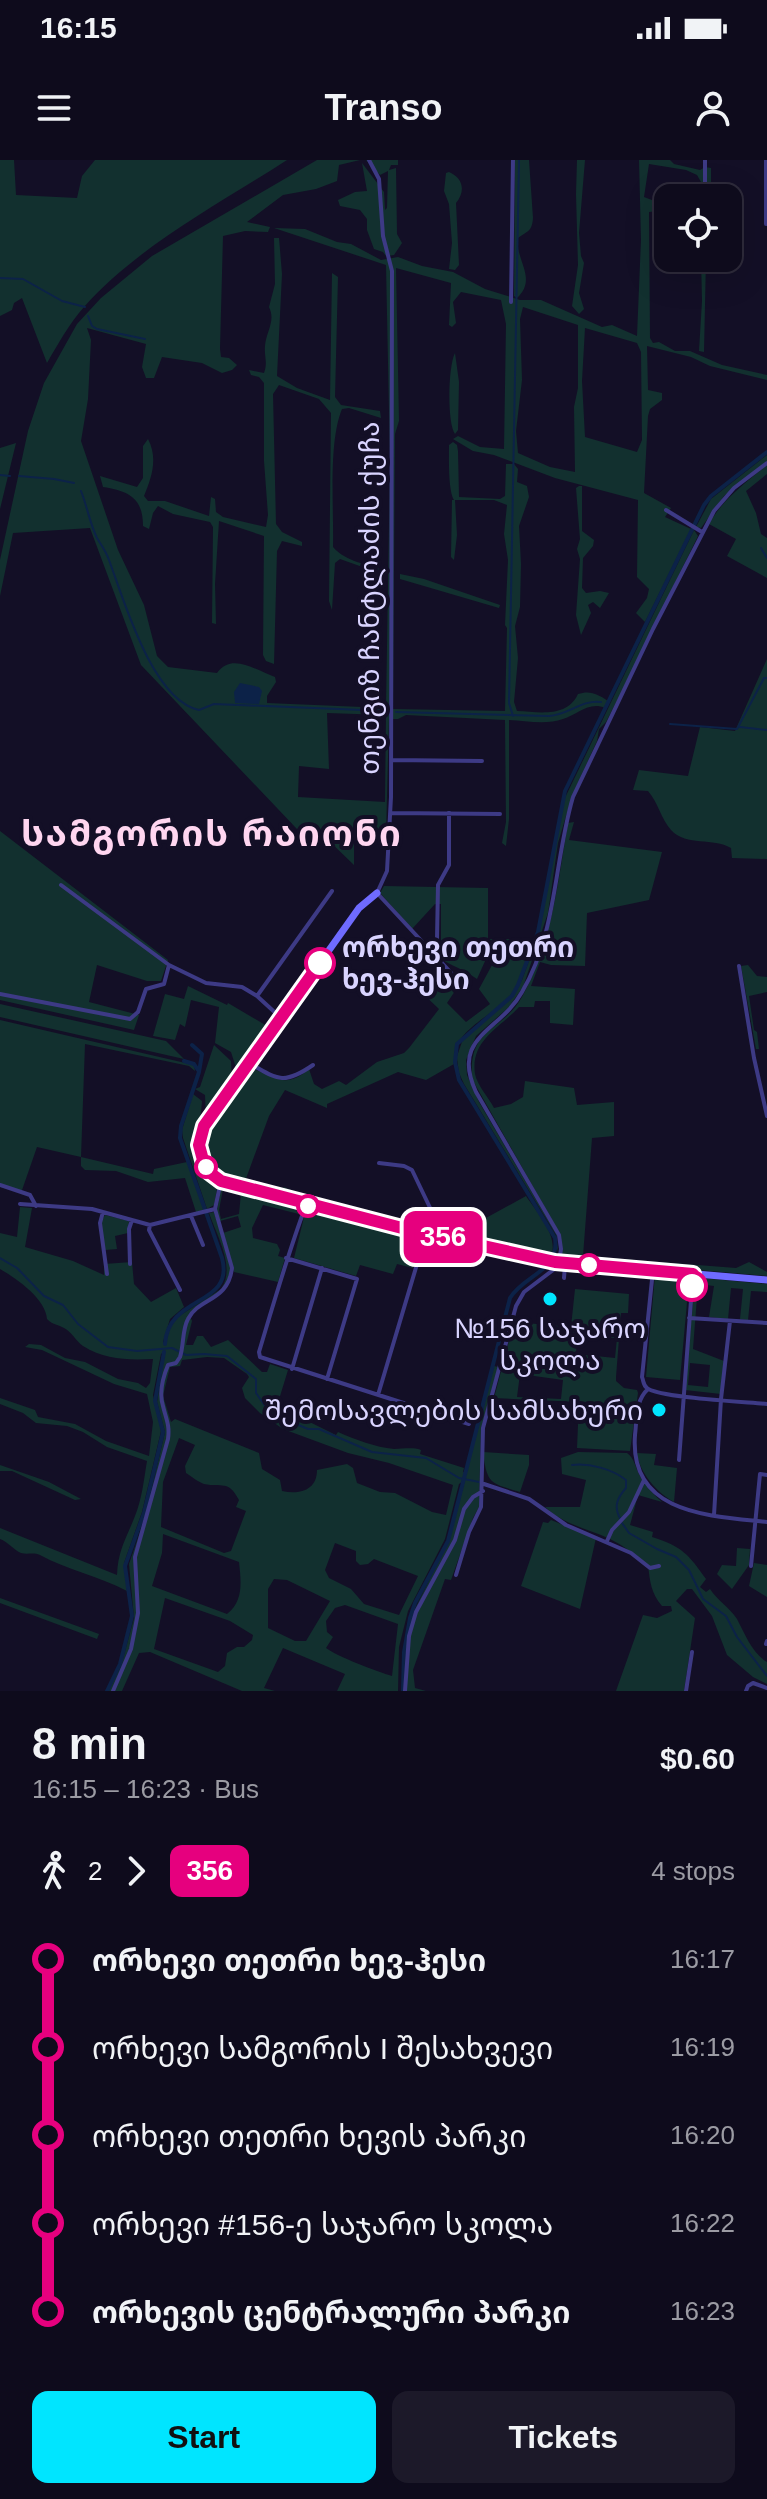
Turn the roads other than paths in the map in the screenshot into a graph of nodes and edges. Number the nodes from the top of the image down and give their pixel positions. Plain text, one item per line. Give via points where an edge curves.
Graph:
1 (369, 160) edge
2 (513, 160) edge
3 (705, 160) edge
4 (766, 160) edge
5 (705, 184) edge
6 (766, 224) edge
7 (511, 302) dead end
8 (767, 463) edge
9 (666, 510) dead end
10 (700, 531) junction
11 (391, 760) junction
12 (482, 761) dead end
13 (390, 813) junction
14 (449, 813) junction
15 (500, 814) dead end
16 (61, 885) dead end
17 (332, 891) dead end
18 (377, 893) junction
19 (431, 954) junction
20 (169, 965) junction
21 (739, 966) dead end
22 (455, 977) dead end
23 (0, 994) edge
24 (257, 996) junction
25 (281, 1018) junction
26 (249, 1063) junction
27 (313, 1065) dead end
28 (767, 1116) edge
29 (379, 1163) dead end
30 (221, 1181) junction
31 (0, 1185) edge
32 (20, 1204) dead end
33 (306, 1205) junction
34 (36, 1206) junction
35 (212, 1210) junction
36 (103, 1212) junction
37 (191, 1216) junction
38 (132, 1220) junction
39 (150, 1225) junction
40 (426, 1234) junction
41 (444, 1238) junction
42 (203, 1245) dead end
43 (286, 1258) junction
44 (560, 1262) junction
45 (130, 1264) dead end
46 (322, 1268) junction
47 (653, 1270) junction
48 (107, 1274) dead end
49 (693, 1274) junction
50 (564, 1278) dead end
51 (767, 1280) edge
52 (180, 1290) dead end
53 (689, 1318) junction
54 (730, 1321) junction
55 (767, 1323) edge
56 (292, 1369) junction
57 (327, 1379) junction
58 (648, 1389) junction
59 (378, 1395) junction
60 (683, 1396) junction
61 (721, 1399) junction
62 (767, 1404) edge
63 (469, 1424) dead end
64 (679, 1460) dead end
65 (767, 1475) edge
66 (644, 1480) junction
67 (483, 1484) junction
68 (483, 1491) junction
69 (714, 1515) junction
70 (756, 1521) junction
71 (767, 1522) edge
72 (607, 1541) junction
73 (659, 1566) dead end
74 (751, 1566) dead end
75 (456, 1575) dead end
76 (692, 1652) dead end
77 (405, 1683) junction
78 (412, 1686) dead end
79 (767, 1688) edge
80 (113, 1691) edge
81 (405, 1691) edge
82 (686, 1691) edge
83 (746, 1691) edge

1 - 11 street, თენგიზ ჩანტლაძის ქუჩა via 379,179 383,236 392,271
2 - 7 street
3 - 5 street
4 - 6 street
8 - 10 street via 726,496
9 - 10 street
10 - 44 street via 573,797 546,934 525,988 477,1039 468,1061 476,1092 559,1235
11 - 12 street
11 - 13 street, თენგიზ ჩანტლაძის ქუჩა
13 - 14 street
13 - 18 street, თენგიზ ჩანტლაძის ქუჩა via 387,871
14 - 15 street
14 - 19 street via 449,865 438,885 437,939
16 - 20 street
17 - 24 street
18 - 19 street
18 - 25 street, თენგიზ ჩანტლაძის ქუჩა via 359,908
19 - 22 street
20 - 23 street via 164,984 146,989 130,1019
20 - 24 street via 206,983 242,987
21 - 28 street
24 - 25 street
25 - 26 street, თენგიზ ჩანტლაძის ქუჩა
26 - 27 street via 281,1079 296,1077
26 - 30 street, თენგიზ ჩანტლაძის ქუჩა via 200,1136 203,1160
29 - 41 street via 412,1170
30 - 33 street
30 - 35 street
31 - 34 street via 30,1195
32 - 34 street
33 - 40 street
33 - 43 street
34 - 36 street
35 - 37 street
35 - 80 street via 232,1268 227,1287 190,1315 181,1353 168,1365 163,1381 168,1439 135,1557 138,1613 133,1640
36 - 38 street
36 - 48 street
37 - 39 street
37 - 42 street
38 - 39 street
38 - 45 street
39 - 52 street
40 - 41 street
40 - 59 street
41 - 44 street
43 - 46 street
43 - 56 street via 259,1352
44 - 47 street
44 - 50 street
44 - 67 street via 524,1292 516,1306 483,1428
46 - 56 street
46 - 57 street via 357,1279
47 - 49 street
47 - 58 street via 642,1377
49 - 51 street
49 - 53 street
53 - 54 street
53 - 60 street
54 - 55 street
54 - 61 street
56 - 57 street
57 - 59 street
58 - 60 street
58 - 66 street via 639,1403 634,1452
59 - 63 street
60 - 61 street
60 - 64 street
61 - 62 street
61 - 69 street
65 - 70 street via 760,1474
66 - 69 street via 669,1504
66 - 72 street
67 - 68 street
67 - 72 street via 521,1495 566,1525
68 - 75 street
68 - 77 street via 464,1509 455,1540 416,1612
69 - 70 street
70 - 71 street
70 - 74 street
72 - 73 street via 650,1568
76 - 82 street
77 - 78 street
77 - 81 street
79 - 83 street via 753,1683

